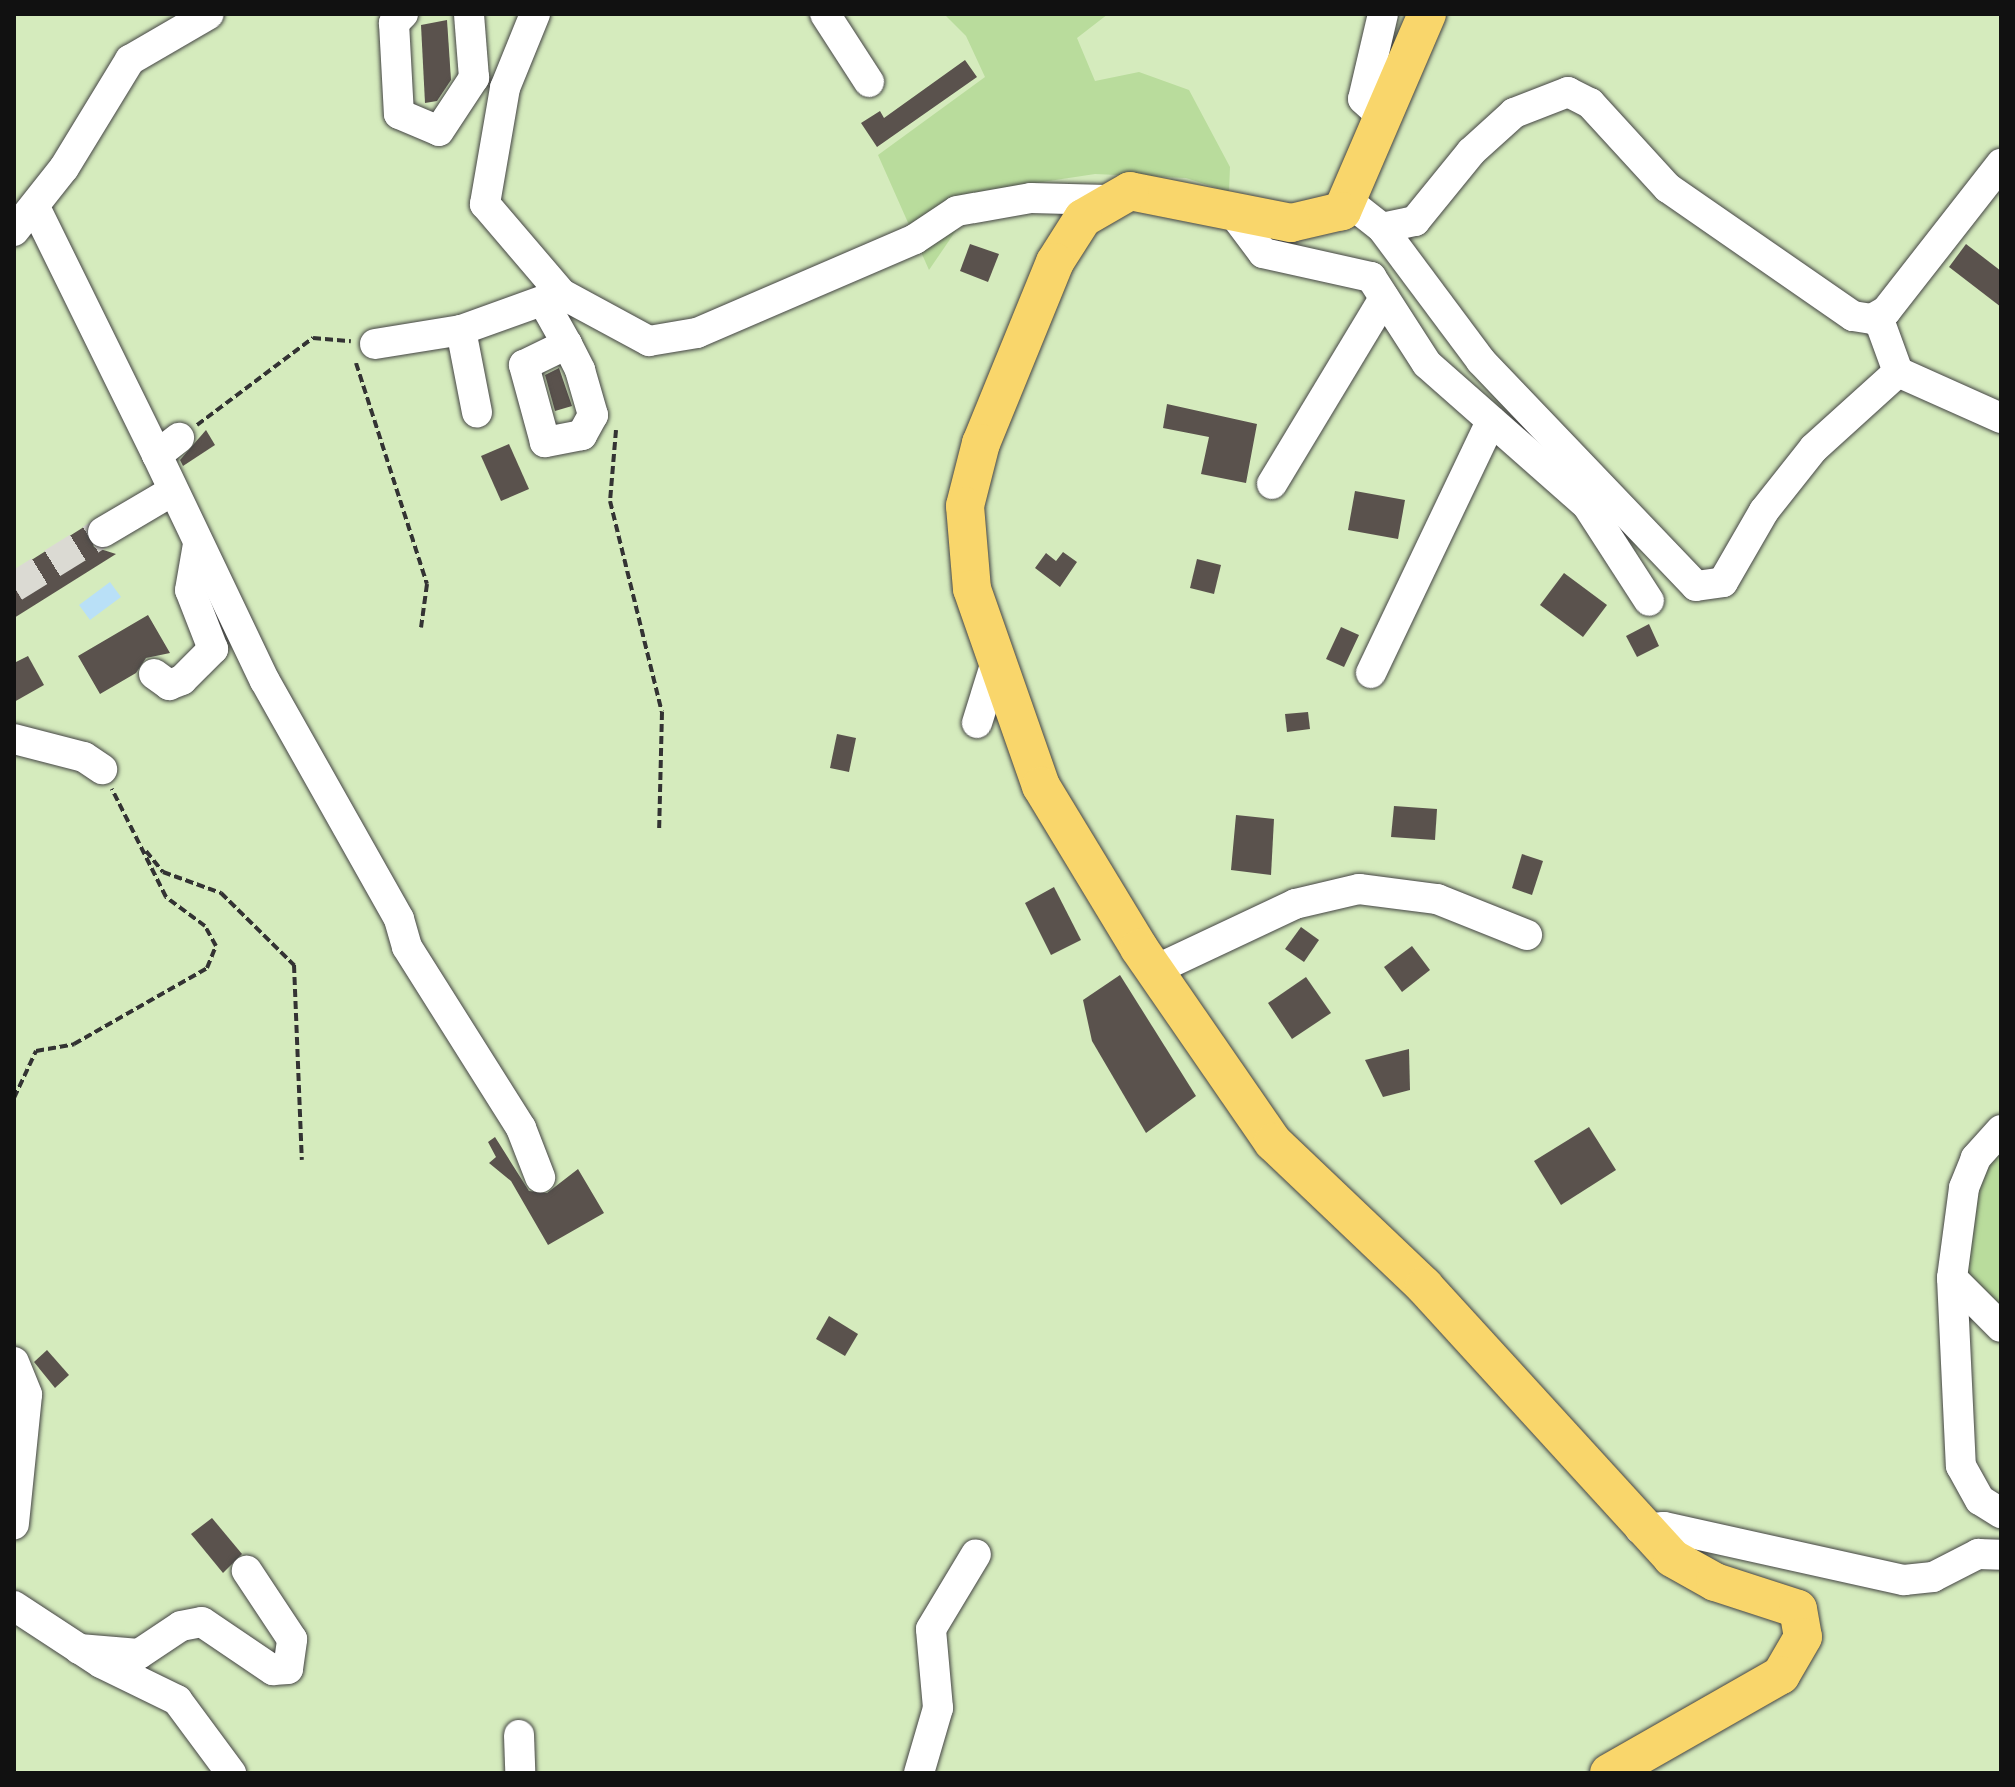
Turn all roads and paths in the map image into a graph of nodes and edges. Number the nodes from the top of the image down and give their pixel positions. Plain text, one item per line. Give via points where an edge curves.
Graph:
1 (209, 14) edge
2 (403, 14) edge
3 (469, 14) edge
4 (535, 14) edge
5 (825, 14) edge
6 (1383, 14) edge
7 (1427, 14) edge
8 (869, 82) dead end
9 (1384, 118) junction
10 (2001, 164) edge
11 (1107, 200) junction
12 (1349, 202) junction
13 (35, 207) junction
14 (1233, 213) junction
15 (1382, 228) junction
16 (14, 231) edge
17 (553, 298) junction
18 (1384, 298) junction
19 (1878, 317) junction
20 (461, 330) junction
21 (362, 342) junction
22 (567, 344) dead end
23 (1898, 372) junction
24 (477, 412) dead end
25 (2001, 418) edge
26 (1491, 421) junction
27 (613, 422) dead end
28 (168, 447) junction
29 (1272, 484) dead end
30 (171, 492) junction
31 (103, 532) tunnel mouth
32 (198, 544) junction
33 (1649, 601) dead end
34 (421, 628) dead end
35 (996, 662) junction
36 (1371, 673) dead end
37 (154, 674) dead end
38 (977, 723) dead end
39 (14, 739) edge
40 (102, 769) joint
41 (659, 831) dead end
42 (144, 849) junction
43 (1527, 935) dead end
44 (1155, 970) junction
45 (14, 1098) edge
46 (2001, 1130) edge
47 (302, 1160) dead end
48 (540, 1177) dead end
49 (1952, 1278) junction
50 (2001, 1327) edge
51 (14, 1362) edge
52 (2001, 1513) edge
53 (14, 1524) edge
54 (1640, 1529) junction
55 (976, 1554) dead end
56 (2001, 1555) edge
57 (247, 1571) dead end
58 (14, 1606) edge
59 (79, 1649) junction
60 (519, 1735) dead end
61 (231, 1773) edge
62 (520, 1773) edge
63 (919, 1773) edge
64 (1609, 1773) edge

1 - 13 street via 130,60
2 - 3 street via 394,23 399,114 439,131 474,78
4 - 17 street via 505,88 485,204
5 - 8 street
6 - 9 street via 1363,99
7 - 9 main road
9 - 12 main road
10 - 19 street
11 - 14 main road via 1153,193
11 - 17 street via 1031,198 957,211 915,239 672,341 649,341
11 - 35 main road via 1083,218 1055,262 981,443 965,506 972,589
12 - 14 main road via 1318,221
12 - 15 street
13 - 16 street
13 - 28 street
14 - 18 street via 1263,253 1352,268 1371,277
15 - 19 street via 1415,221 1471,152 1514,113 1568,92 1590,103 1668,188 1853,316
15 - 23 street via 1481,361 1696,586 1723,582 1764,511 1814,448
17 - 20 street
17 - 22 street
18 - 26 street via 1427,364
18 - 29 street
19 - 23 street
20 - 21 street
20 - 24 street
21 - 28 path via 313,338
21 - 34 path via 380,454 427,584
23 - 25 street
26 - 33 street via 1587,505
26 - 36 street
27 - 41 path via 618,467 610,501 662,712
28 - 30 street
30 - 31 street
30 - 32 street
32 - 37 street via 190,590 213,649 182,680 169,685
32 - 48 street via 407,947 521,1128
35 - 38 street
35 - 44 main road via 1041,786
39 - 40 street via 73,753
40 - 42 path
42 - 45 path via 166,897 205,926 216,946 207,968 74,1044 36,1051
42 - 47 path via 163,872 221,893 294,965
43 - 44 street via 1437,899 1359,889 1295,904
44 - 54 main road via 1273,1142 1424,1286
46 - 49 street via 1976,1158 1964,1188
49 - 50 street
49 - 52 street via 1961,1466 1980,1500
51 - 53 street via 27,1395
54 - 56 street via 1664,1527 1904,1580 1933,1577 1978,1554
54 - 64 main road via 1692,1571 1788,1602 1798,1609 1803,1637 1781,1675
55 - 63 street via 931,1629 938,1708
57 - 59 street via 292,1639 288,1669 273,1670 202,1622 181,1626 139,1654
58 - 59 street
59 - 61 street via 177,1700
60 - 62 street

